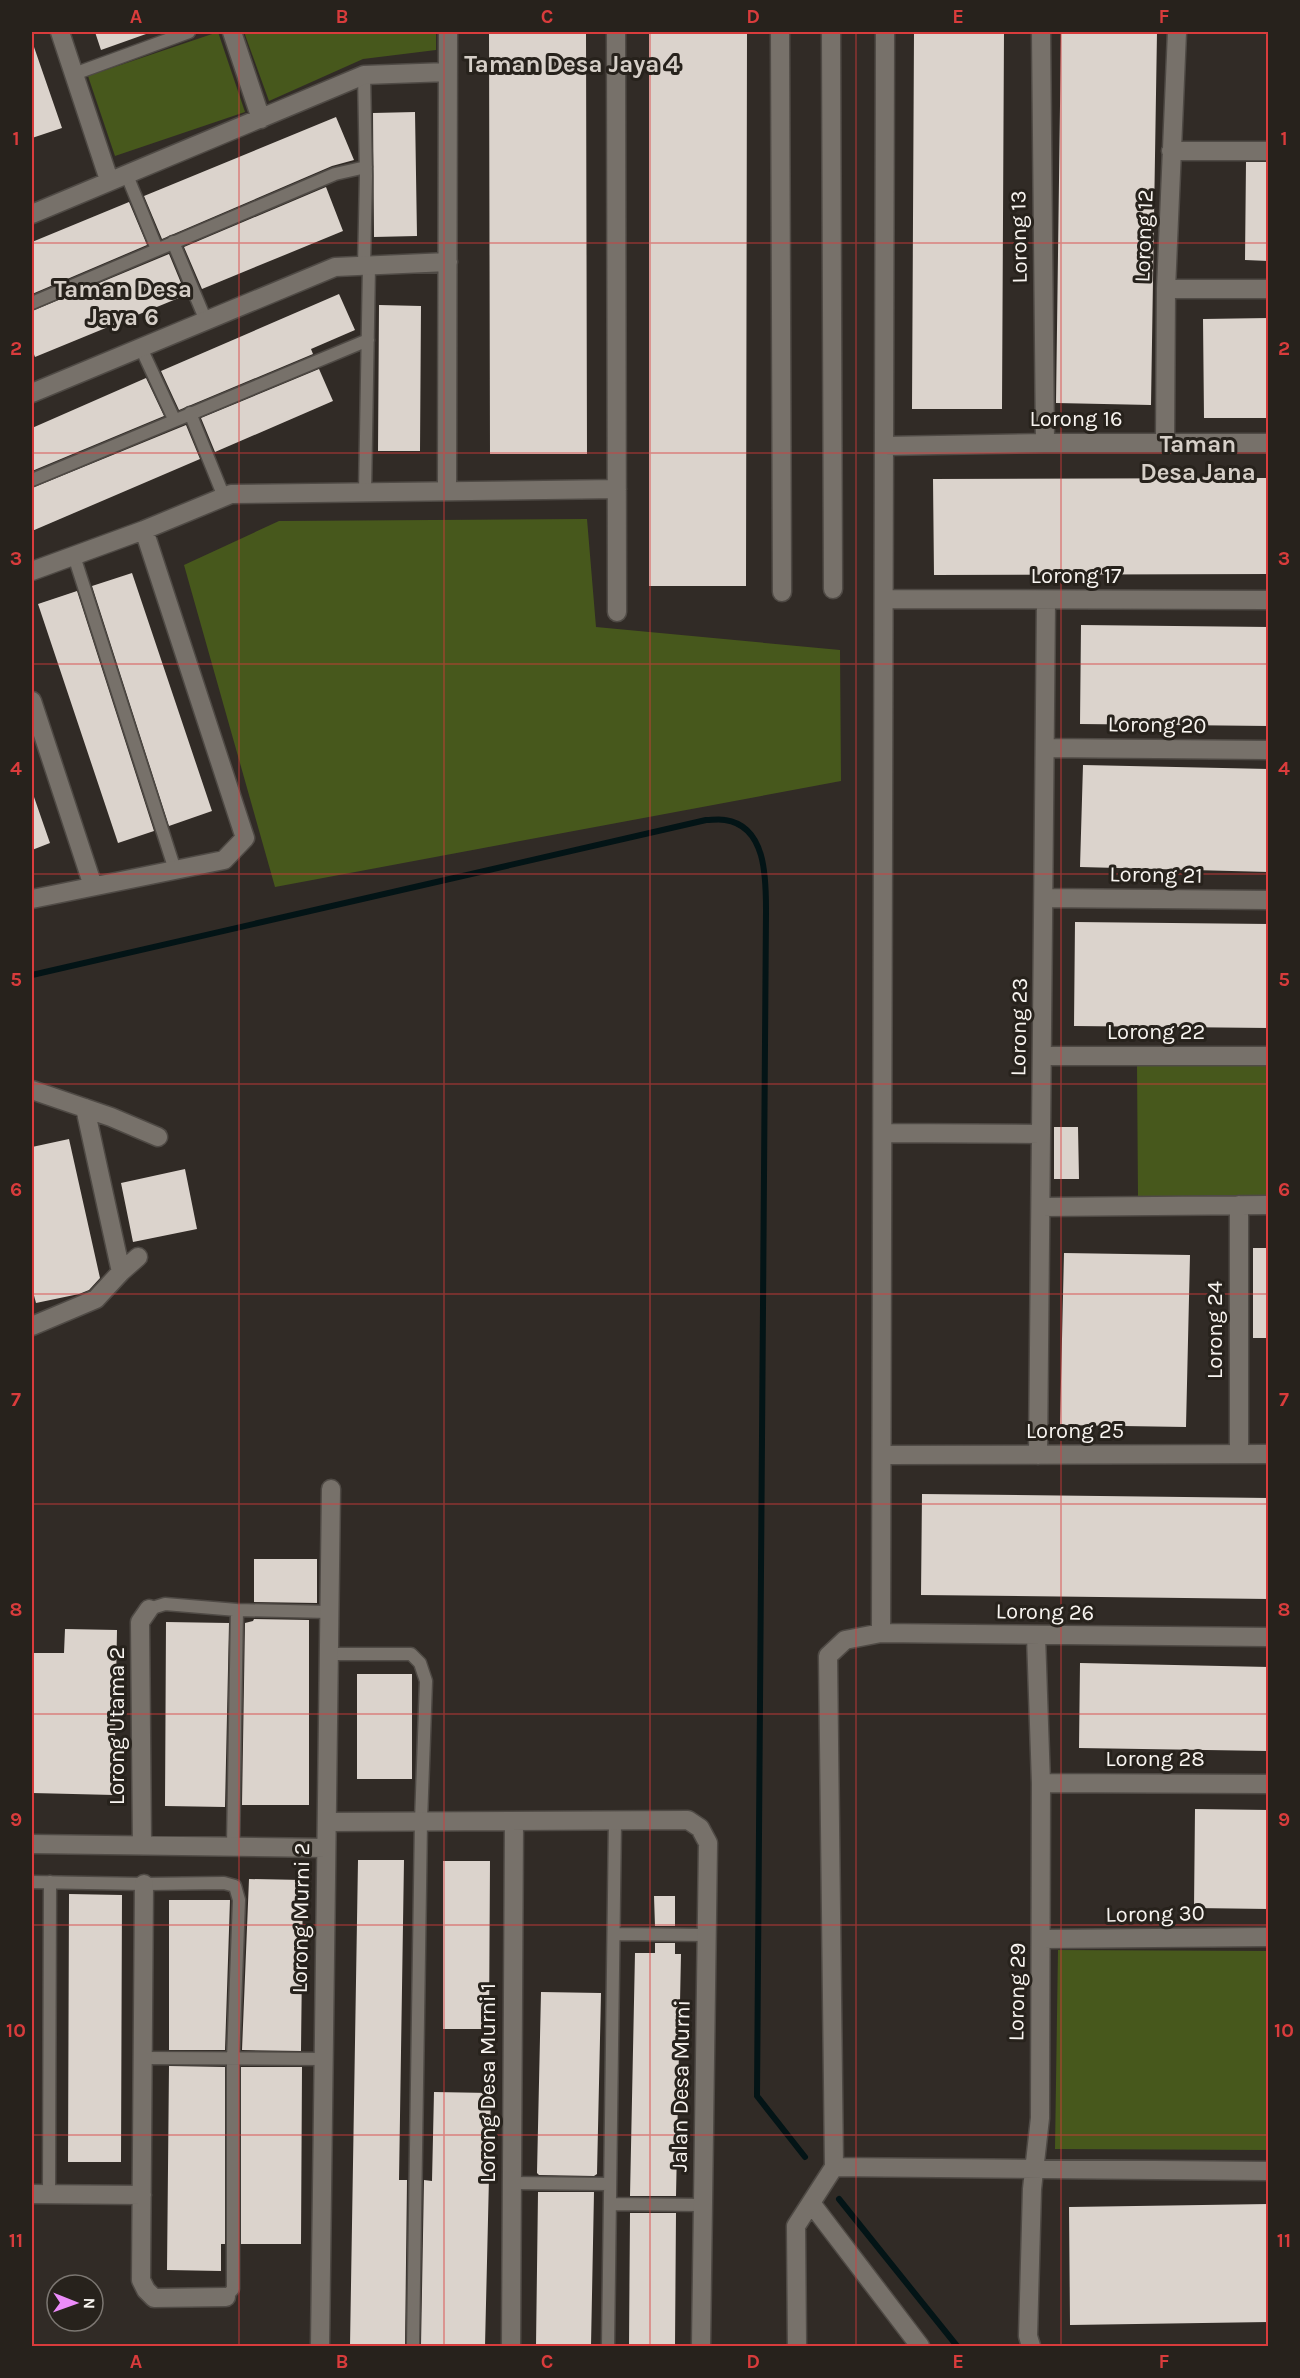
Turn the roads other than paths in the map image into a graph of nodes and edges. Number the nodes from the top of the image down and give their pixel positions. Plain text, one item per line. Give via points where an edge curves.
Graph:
1 (60, 32) edge
2 (148, 32) edge
3 (189, 32) edge
4 (232, 32) edge
5 (448, 32) edge
6 (616, 32) edge
7 (780, 32) edge
8 (831, 32) edge
9 (885, 32) edge
10 (1041, 32) edge
11 (1177, 32) edge
12 (153, 45) junction
13 (448, 72) junction
14 (74, 74) junction
15 (364, 75) junction
16 (261, 119) junction
17 (1171, 151) junction
18 (1269, 151) edge
19 (366, 167) junction
20 (126, 173) junction
21 (109, 180) junction
22 (32, 214) edge
23 (173, 242) junction
24 (157, 249) junction
25 (448, 262) junction
26 (367, 266) junction
27 (1269, 289) edge
28 (1166, 290) junction
29 (32, 303) edge
30 (206, 321) junction
31 (368, 340) junction
32 (141, 348) junction
33 (32, 393) edge
34 (189, 413) junction
35 (174, 419) junction
36 (1165, 442) junction
37 (1045, 443) junction
38 (1269, 443) edge
39 (885, 446) junction
40 (32, 480) edge
41 (617, 489) junction
42 (447, 490) junction
43 (365, 492) junction
44 (224, 497) junction
45 (144, 530) junction
46 (74, 556) junction
47 (32, 571) edge
48 (833, 589) dead end
49 (782, 592) dead end
50 (884, 599) junction
51 (1047, 600) junction
52 (1269, 600) edge
53 (617, 612) dead end
54 (32, 700) edge
55 (1045, 748) junction
56 (1269, 750) edge
57 (175, 870) junction
58 (93, 886) junction
59 (1044, 898) junction
60 (32, 899) edge
61 (1269, 900) edge
62 (1043, 1056) junction
63 (1269, 1056) edge
64 (32, 1090) edge
65 (85, 1108) junction
66 (883, 1133) junction
67 (1041, 1134) junction
68 (158, 1137) dead end
69 (1239, 1205) junction
70 (1269, 1205) edge
71 (1041, 1207) junction
72 (138, 1257) dead end
73 (121, 1272) junction
74 (32, 1326) edge
75 (1239, 1454) junction
76 (1269, 1454) edge
77 (882, 1455) junction
78 (1038, 1455) junction
79 (331, 1489) dead end
80 (149, 1609) joint
81 (237, 1610) junction
82 (329, 1612) junction
83 (881, 1633) junction
84 (1036, 1636) junction
85 (1269, 1637) edge
86 (329, 1654) junction
87 (1041, 1783) junction
88 (1269, 1784) edge
89 (615, 1820) junction
90 (421, 1821) junction
91 (514, 1821) junction
92 (327, 1822) junction
93 (32, 1844) edge
94 (142, 1845) junction
95 (233, 1846) junction
96 (326, 1848) junction
97 (32, 1882) edge
98 (50, 1882) junction
99 (144, 1884) junction
100 (614, 1934) junction
101 (707, 1935) junction
102 (1269, 1937) edge
103 (1042, 1939) junction
104 (143, 2058) junction
105 (233, 2059) junction
106 (324, 2059) junction
107 (834, 2167) junction
108 (1034, 2168) junction
109 (1269, 2171) edge
110 (511, 2183) junction
111 (610, 2184) junction
112 (40, 2194) edge
113 (142, 2195) junction
114 (811, 2203) junction
115 (610, 2204) junction
116 (703, 2205) junction
117 (226, 2297) joint
118 (320, 2346) edge
119 (413, 2346) edge
120 (511, 2346) edge
121 (608, 2346) edge
122 (701, 2346) edge
123 (797, 2346) edge
124 (920, 2346) edge
125 (1031, 2346) edge

1 - 14 street
2 - 12 lane
3 - 12 lane
4 - 16 street
5 - 13 street
6 - 41 street
7 - 49 street
8 - 48 street
9 - 39 street
10 - 37 street, Lorong 13
11 - 17 street, Lorong 12
12 - 14 lane
13 - 15 street
13 - 25 street
14 - 21 street
15 - 16 street
15 - 19 lane
16 - 20 street
17 - 18 street
17 - 28 street, Lorong 12
19 - 23 lane via 335,174
19 - 26 lane
20 - 21 street
20 - 24 lane
21 - 22 street
23 - 24 lane
23 - 30 lane
24 - 29 lane
25 - 26 street
25 - 42 street
26 - 30 street via 335,267
26 - 31 lane
27 - 28 street
28 - 36 street, Lorong 12
30 - 32 street
31 - 34 lane
31 - 43 lane
32 - 33 street
32 - 35 lane
34 - 35 lane
34 - 44 lane
35 - 40 lane
36 - 37 street, Lorong 16
36 - 38 street, Lorong 16
37 - 39 street, Lorong 16
39 - 50 street
41 - 42 street
41 - 53 street
42 - 43 street
43 - 44 street
44 - 45 street
45 - 46 street
45 - 57 street via 244,838 224,860
46 - 47 street
46 - 57 lane
50 - 51 street, Lorong 17
50 - 66 street
51 - 52 street, Lorong 17
51 - 55 street, Lorong 23
54 - 58 street
55 - 56 street, Lorong 20
55 - 59 street, Lorong 23
57 - 58 street
58 - 60 street
59 - 61 street, Lorong 21
59 - 62 street, Lorong 23
62 - 63 street, Lorong 22
62 - 67 street, Lorong 23
64 - 65 street
65 - 68 street
65 - 73 street
66 - 67 street
66 - 77 street
67 - 71 street, Lorong 23
69 - 70 street
69 - 71 street
69 - 75 street, Lorong 24
71 - 78 street, Lorong 23
72 - 73 street
73 - 74 street via 96,1299
75 - 76 street, Lorong 25
75 - 78 street, Lorong 25
77 - 78 street, Lorong 25
77 - 83 street
79 - 82 street, Lorong Murni 2
80 - 81 lane via 165,1604
80 - 94 street, Lorong Utama 2 via 140,1622
81 - 82 lane
81 - 95 lane
82 - 86 street, Lorong Murni 2
83 - 84 street, Lorong 26
83 - 107 street, Lorong 26 via 845,1640 828,1656
84 - 85 street, Lorong 26
84 - 87 street, Lorong 29
86 - 90 lane via 411,1654 420,1663 426,1681
86 - 92 street, Lorong Murni 2
87 - 88 street, Lorong 28
87 - 103 street, Lorong 29
89 - 91 street
89 - 100 lane
89 - 101 street, Jalan Desa Murni via 687,1820 700,1828 708,1843
90 - 91 street
90 - 92 street
90 - 119 lane
91 - 110 street, Lorong Desa Murni 1
92 - 96 street, Lorong Murni 2
93 - 94 street
94 - 95 street
95 - 96 street
96 - 106 street, Lorong Murni 2
97 - 98 lane
98 - 99 lane
98 - 112 lane
99 - 104 street
99 - 105 lane via 235,1886 239,1900
100 - 101 lane
100 - 111 lane
101 - 116 street, Jalan Desa Murni
102 - 103 street, Lorong 30
103 - 108 street, Lorong 29 via 1040,2118
104 - 105 lane
104 - 113 street
105 - 106 lane
105 - 117 lane via 233,2289
106 - 118 street, Lorong Murni 2
107 - 108 street
107 - 114 street
108 - 109 street
108 - 125 street, Lorong 29 via 1028,2337
110 - 111 lane
110 - 120 street, Lorong Desa Murni 1
111 - 115 lane
112 - 113 street
113 - 117 street via 141,2280 146,2290 154,2298
114 - 123 street via 796,2226
114 - 124 street
115 - 116 lane
115 - 121 lane
116 - 122 street, Jalan Desa Murni

